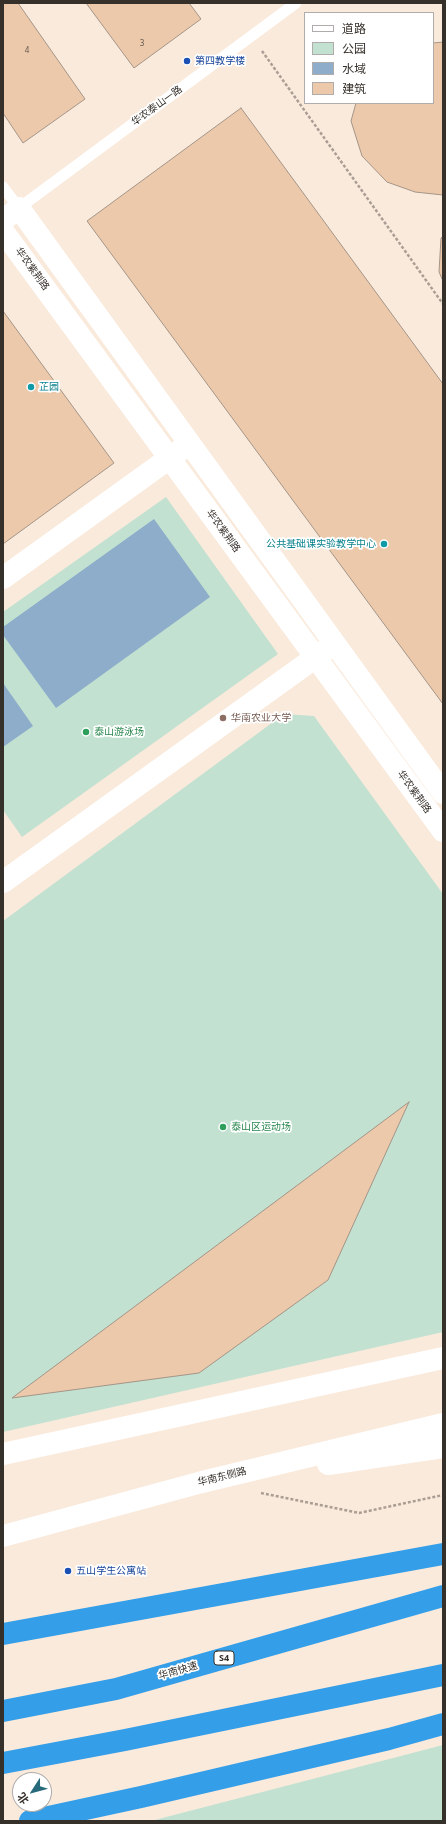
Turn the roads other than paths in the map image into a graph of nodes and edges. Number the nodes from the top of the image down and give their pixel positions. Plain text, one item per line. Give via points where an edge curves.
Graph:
1 (296, 3) edge
2 (3, 187) edge
3 (11, 214) edge
4 (3, 231) edge
5 (189, 443) junction
6 (169, 458) junction
7 (3, 578) edge
8 (335, 643) junction
9 (315, 657) junction
10 (443, 793) edge
11 (443, 831) edge
12 (5, 877) edge
13 (443, 1358) edge
14 (443, 1424) edge
15 (443, 1447) edge
16 (3, 1454) edge
17 (202, 1482) junction
18 (3, 1536) edge
19 (443, 1554) edge
20 (443, 1596) edge
21 (3, 1634) edge
22 (443, 1675) edge
23 (3, 1711) edge
24 (443, 1724) edge
25 (3, 1763) edge
26 (30, 1821) edge

1 - 3 lane, 华农泰山一路
2 - 3 lane
3 - 5 street
4 - 6 street, 华农紫荆路
5 - 6 street
5 - 8 street
6 - 7 street
6 - 9 street, 华农紫荆路
8 - 9 street
8 - 10 street
9 - 11 street, 华农紫荆路
9 - 12 street
13 - 16 street
14 - 17 street, 华南东侧路
15 - 17 street
17 - 18 street, 华南东侧路
19 - 21 highway
20 - 23 highway, 华南快速 / S4 via 116,1689
22 - 25 highway
24 - 26 highway via 389,1739

